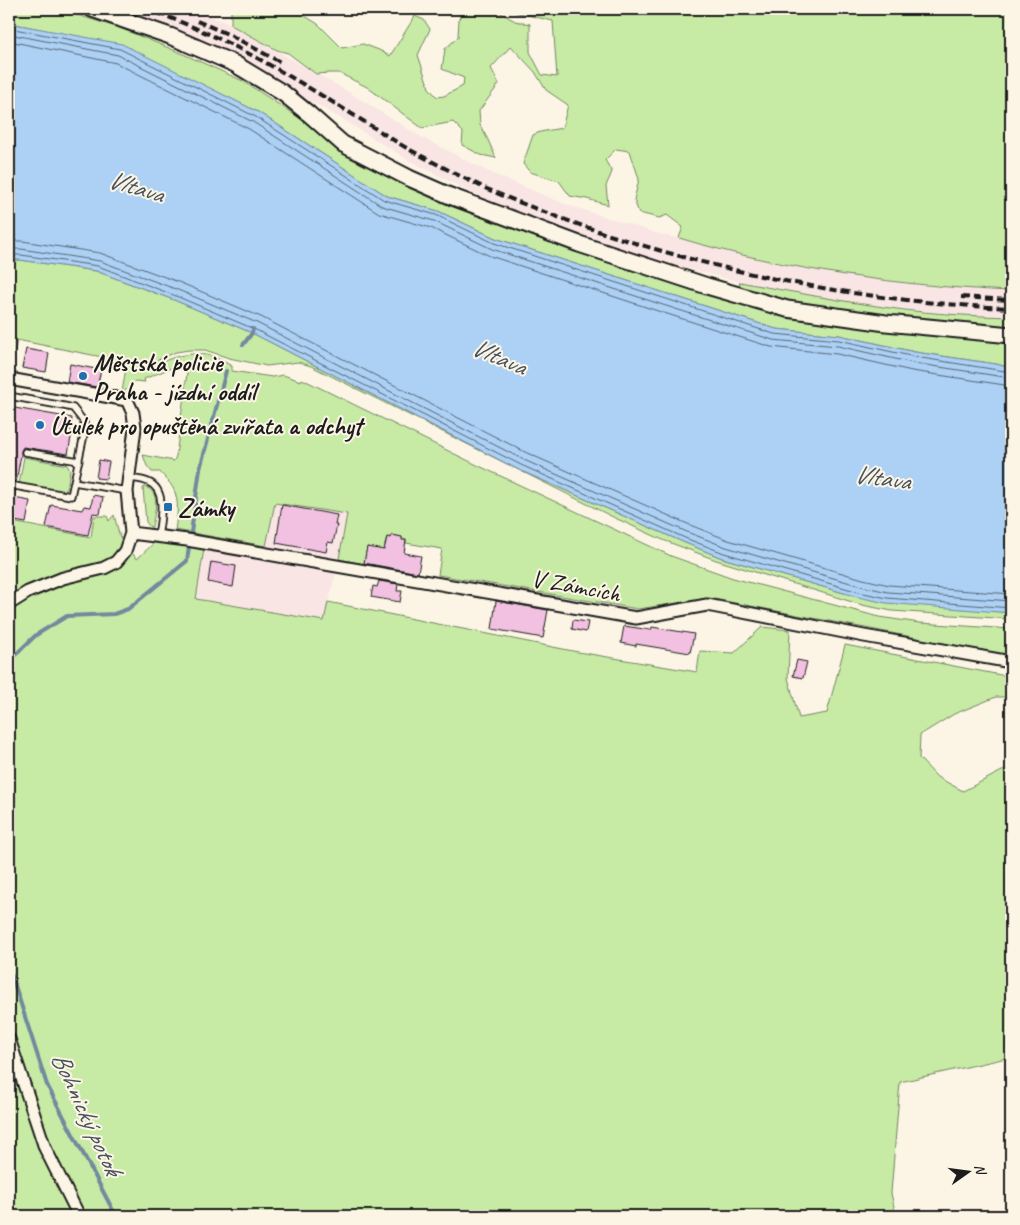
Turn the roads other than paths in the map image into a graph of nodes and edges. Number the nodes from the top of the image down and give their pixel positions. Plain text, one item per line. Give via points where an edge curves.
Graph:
1 (92, 9) edge
2 (1011, 335) edge
3 (9, 379) edge
4 (9, 396) edge
5 (25, 452) dead end
6 (79, 461) junction
7 (128, 478) junction
8 (74, 482) junction
9 (9, 485) edge
10 (127, 491) junction
11 (131, 533) junction
12 (158, 537) junction
13 (9, 604) edge
14 (1011, 662) edge
15 (9, 1039) edge
16 (79, 1216) edge

1 - 2 main road via 170,36 235,64 283,93 343,144 409,178 579,244 787,309
3 - 7 street via 127,400 134,413 135,428
4 - 6 lane via 73,408 84,422
5 - 6 lane
6 - 8 lane
7 - 10 street
7 - 12 lane via 149,482 158,490 161,501
8 - 9 lane via 71,496
8 - 10 lane
10 - 11 street
11 - 12 street, V Zámcích
11 - 13 street via 125,551 116,562 63,578 28,592
12 - 14 street, V Zámcích via 636,618 707,605
15 - 16 street via 45,1148

